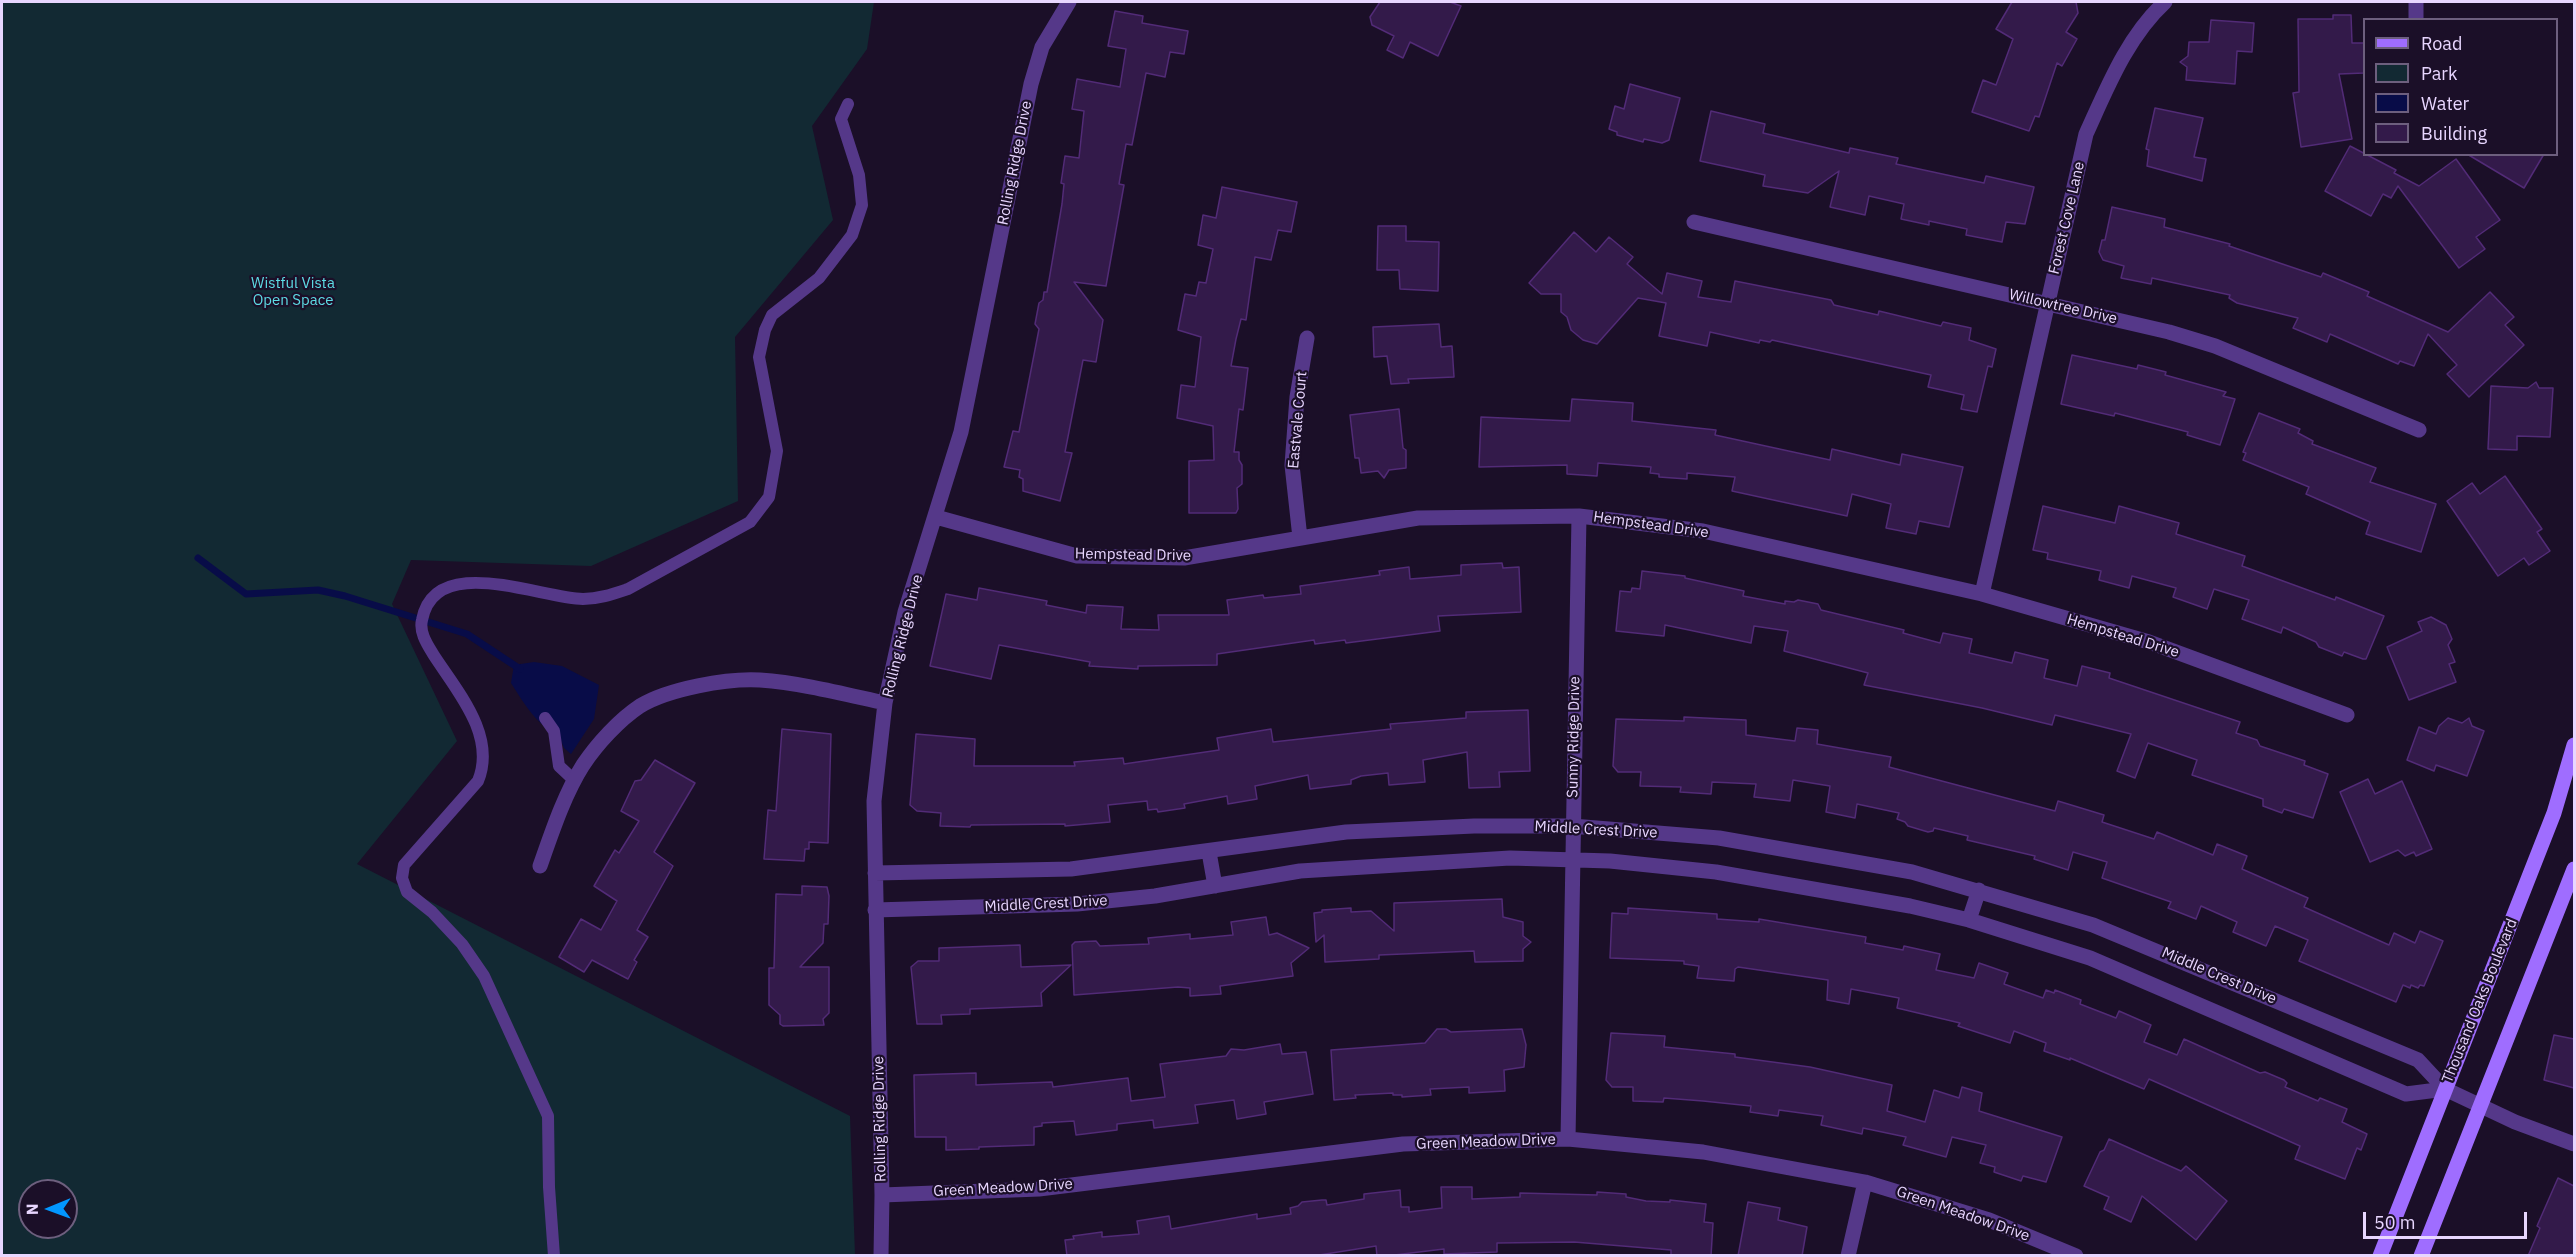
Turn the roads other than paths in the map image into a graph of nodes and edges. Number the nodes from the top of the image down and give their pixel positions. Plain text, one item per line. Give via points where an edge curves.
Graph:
1 (1069, 2) edge
2 (2165, 2) edge
3 (2416, 2) edge
4 (2416, 18) edge
5 (848, 104) dead end
6 (1694, 222) dead end
7 (2048, 303) junction
8 (1307, 338) dead end
9 (2420, 430) dead end
10 (1579, 516) junction
11 (936, 518) junction
12 (1300, 538) junction
13 (1982, 594) junction
14 (885, 703) junction
15 (2347, 715) dead end
16 (545, 718) dead end
17 (2574, 745) edge
18 (575, 781) junction
19 (1572, 826) junction
20 (1209, 852) junction
21 (1571, 860) junction
22 (540, 866) dead end
23 (2574, 869) edge
24 (874, 873) junction
25 (1215, 886) junction
26 (1979, 890) junction
27 (875, 910) junction
28 (1969, 920) junction
29 (2445, 1089) junction
30 (2479, 1105) junction
31 (1568, 1139) junction
32 (2574, 1144) edge
33 (1865, 1182) junction
34 (882, 1195) junction
35 (554, 1256) edge
36 (881, 1256) edge
37 (1848, 1256) edge
38 (2076, 1256) edge
39 (2380, 1256) edge
40 (2421, 1256) edge

1 - 11 street, Rolling Ridge Drive via 1042,47 1031,84 961,432
2 - 7 street, Forest Cove Lane via 2117,66 2086,134
3 - 4 street
5 - 35 lane via 841,119 859,175 862,205 852,235 838,256 819,278 772,315 765,330 759,357 777,451 769,497 750,522 606,597 582,599 476,581 442,590 424,605 420,625 426,643 476,724 483,748 482,770 478,781 404,865 402,878 407,892 462,944 484,976 548,1116
6 - 7 street, Willowtree Drive
7 - 9 street, Willowtree Drive via 2215,346
7 - 13 street, Forest Cove Lane
8 - 12 street, Eastvale Court via 1297,397 1292,465
10 - 12 street, Hempstead Drive via 1418,518
10 - 13 street, Hempstead Drive via 1703,531
10 - 19 street, Sunny Ridge Drive
11 - 12 street, Hempstead Drive via 1077,556 1184,558
11 - 14 street, Rolling Ridge Drive via 905,612
13 - 15 street, Hempstead Drive via 2148,642
14 - 18 street via 757,680 678,691 640,706 609,734
14 - 24 street, Rolling Ridge Drive via 874,801
16 - 18 lane via 554,731 559,766
17 - 29 main road, Thousand Oaks Boulevard via 2554,813
18 - 22 street
19 - 20 street, Middle Crest Drive via 1346,832
19 - 21 street, Sunny Ridge Drive
19 - 26 street, Middle Crest Drive via 1719,838 1811,852
20 - 24 street, Middle Crest Drive via 1071,869
20 - 25 street
21 - 25 street, Middle Crest Drive via 1510,858 1300,871
21 - 28 street, Middle Crest Drive via 1766,879
21 - 31 street, Sunny Ridge Drive
23 - 30 main road
24 - 27 street, Rolling Ridge Drive
25 - 27 street, Middle Crest Drive via 1077,904
26 - 28 street
26 - 29 street, Middle Crest Drive via 2093,925 2396,1050 2418,1060
27 - 34 street, Rolling Ridge Drive
28 - 29 street, Middle Crest Drive via 2090,958 2406,1094
29 - 30 street, Middle Crest Drive
29 - 39 main road, Thousand Oaks Boulevard
30 - 32 street, Middle Crest Drive
30 - 40 main road
31 - 33 street, Green Meadow Drive via 1703,1152
31 - 34 street, Green Meadow Drive via 1403,1144 1040,1189
33 - 37 street
33 - 38 street, Green Meadow Drive via 1989,1220
34 - 36 street, Rolling Ridge Drive

